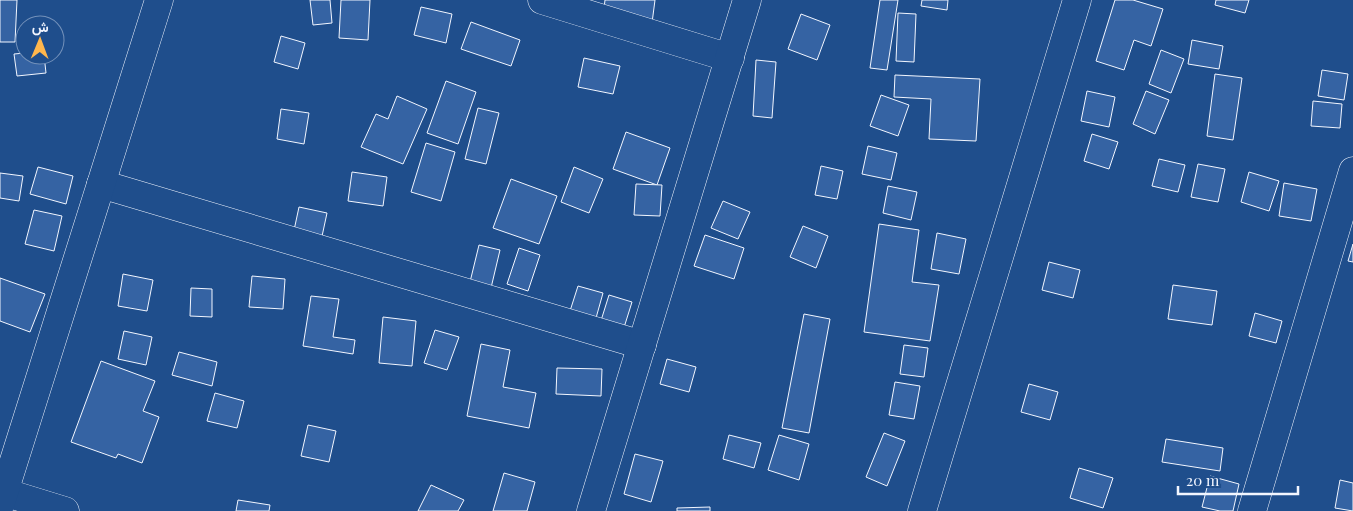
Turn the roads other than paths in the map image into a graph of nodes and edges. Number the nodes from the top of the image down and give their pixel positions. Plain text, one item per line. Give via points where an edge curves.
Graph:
1 (159, 0) edge
2 (542, 0) edge
3 (747, 0) edge
4 (1077, 0) edge
5 (730, 58) junction
6 (1353, 172) edge
7 (101, 184) junction
8 (642, 345) junction
9 (1, 496) edge
10 (65, 511) edge
11 (591, 511) edge
12 (922, 511) edge
13 (1252, 511) edge

1 - 7 street
2 - 5 street
3 - 5 street
4 - 12 street
5 - 8 street
6 - 13 street
7 - 8 street
7 - 9 street
8 - 11 street
9 - 10 street

